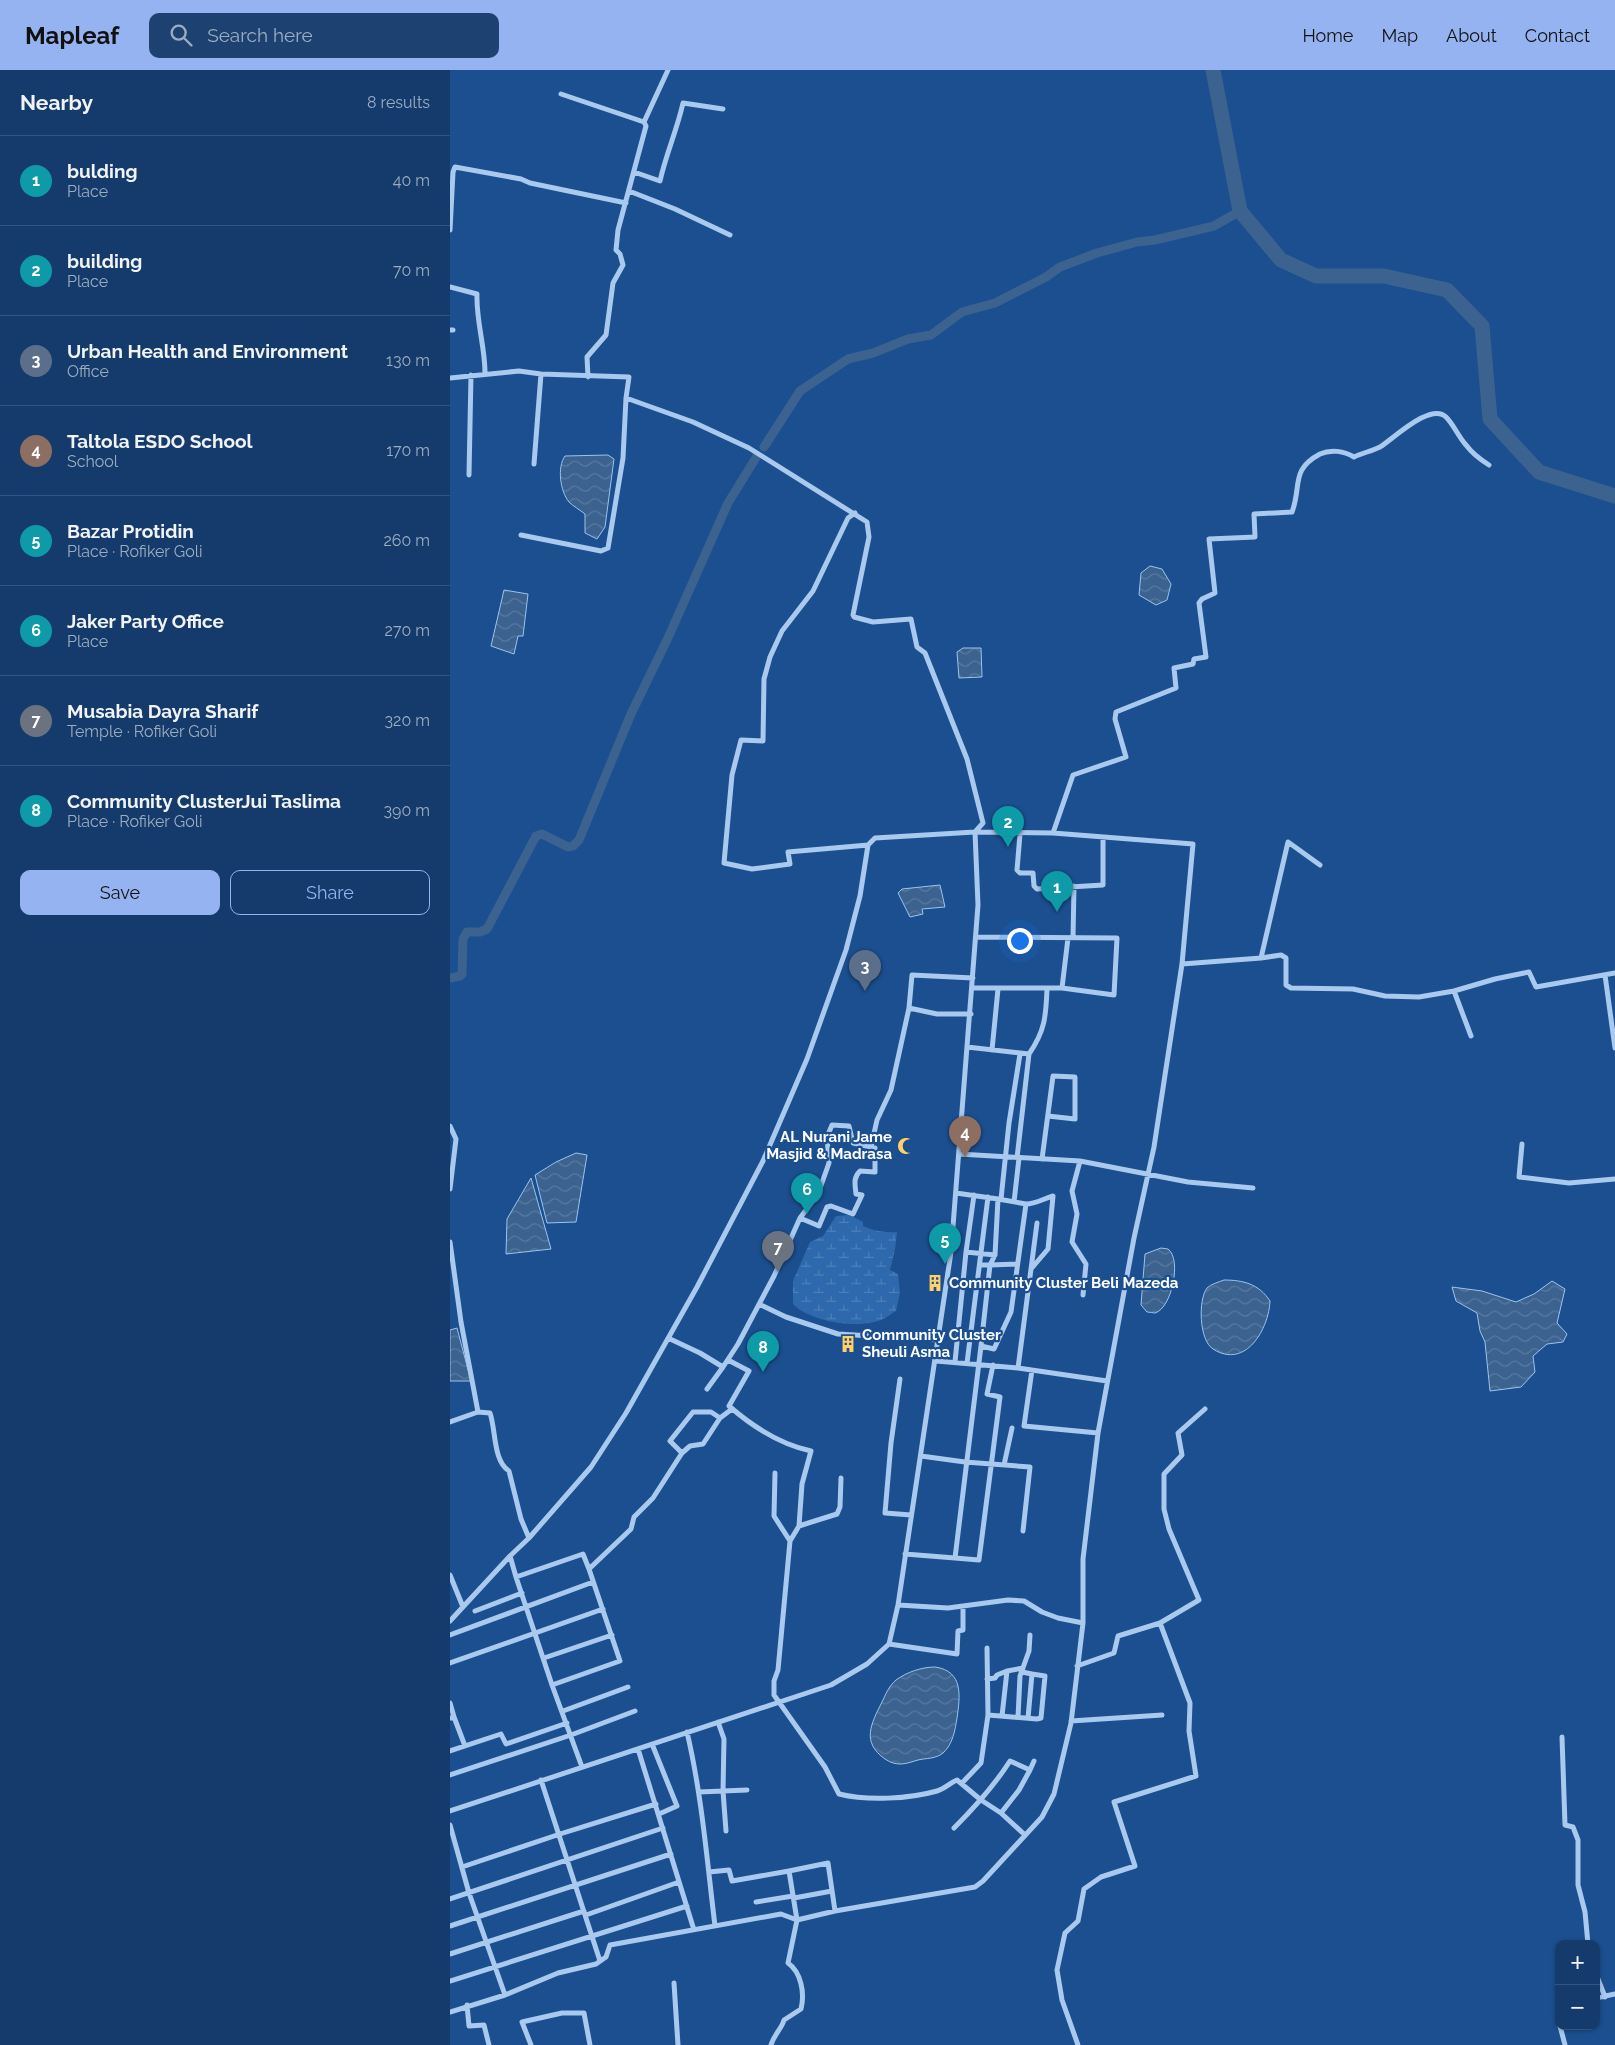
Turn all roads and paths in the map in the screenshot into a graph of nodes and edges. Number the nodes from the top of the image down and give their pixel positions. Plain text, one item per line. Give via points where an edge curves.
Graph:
1 (668, 70) edge
2 (561, 94) dead end
3 (723, 109) dead end
4 (644, 122) junction
5 (634, 172) junction
6 (629, 191) junction
7 (626, 203) junction
8 (450, 230) edge
9 (730, 235) dead end
10 (450, 287) edge
11 (484, 374) junction
12 (541, 374) junction
13 (471, 376) junction
14 (588, 377) junction
15 (450, 378) edge
16 (626, 398) junction
17 (534, 464) dead end
18 (1489, 465) dead end
19 (469, 475) dead end
20 (855, 513) junction
21 (521, 534) dead end
22 (975, 832) junction
23 (1053, 833) junction
24 (1020, 834) junction
25 (1103, 837) junction
26 (868, 845) junction
27 (1320, 865) dead end
28 (1074, 886) junction
29 (976, 937) junction
30 (1071, 938) junction
31 (1260, 958) junction
32 (1182, 964) junction
33 (1615, 973) edge
34 (1605, 975) junction
35 (973, 978) junction
36 (972, 988) junction
37 (1062, 988) junction
38 (998, 989) junction
39 (1047, 989) junction
40 (1454, 991) junction
41 (909, 1008) junction
42 (971, 1014) junction
43 (1471, 1036) dead end
44 (967, 1047) junction
45 (1615, 1048) edge
46 (992, 1050) junction
47 (1020, 1054) junction
48 (1029, 1054) junction
49 (1048, 1116) junction
50 (450, 1126) edge
51 (1522, 1144) dead end
52 (871, 1146) junction
53 (958, 1154) junction
54 (1005, 1157) junction
55 (1018, 1158) junction
56 (1042, 1159) junction
57 (1080, 1161) junction
58 (452, 1162) edge
59 (1149, 1174) junction
60 (1615, 1179) edge
61 (1253, 1188) dead end
62 (450, 1189) edge
63 (956, 1194) junction
64 (974, 1196) junction
65 (988, 1197) junction
66 (1000, 1199) junction
67 (1014, 1202) junction
68 (1026, 1204) junction
69 (800, 1218) junction
70 (1037, 1223) dead end
71 (450, 1242) edge
72 (966, 1252) junction
73 (982, 1255) junction
74 (995, 1255) junction
75 (1017, 1264) junction
76 (980, 1265) junction
77 (990, 1265) junction
78 (1031, 1269) junction
79 (1083, 1295) dead end
80 (759, 1304) junction
81 (668, 1338) junction
82 (939, 1340) junction
83 (981, 1346) junction
84 (728, 1360) junction
85 (936, 1361) junction
86 (955, 1362) junction
87 (967, 1363) junction
88 (977, 1363) junction
89 (993, 1365) junction
90 (723, 1367) junction
91 (1018, 1368) junction
92 (1032, 1370) junction
93 (900, 1379) dead end
94 (1107, 1382) junction
95 (707, 1389) dead end
96 (732, 1409) junction
97 (1205, 1409) dead end
98 (478, 1412) junction
99 (720, 1418) junction
100 (450, 1422) edge
101 (1012, 1428) dead end
102 (1098, 1433) junction
103 (682, 1453) junction
104 (921, 1456) junction
105 (1032, 1459) dead end
106 (965, 1462) junction
107 (992, 1465) junction
108 (1004, 1465) junction
109 (1030, 1467) junction
110 (775, 1473) dead end
111 (841, 1478) dead end
112 (912, 1515) junction
113 (799, 1526) junction
114 (1023, 1531) dead end
115 (530, 1538) junction
116 (790, 1541) junction
117 (905, 1554) junction
118 (510, 1556) junction
119 (955, 1558) junction
120 (589, 1569) junction
121 (450, 1575) edge
122 (516, 1577) junction
123 (593, 1582) junction
124 (522, 1593) junction
125 (898, 1605) junction
126 (526, 1606) junction
127 (963, 1606) junction
128 (463, 1607) junction
129 (603, 1609) junction
130 (475, 1611) dead end
131 (450, 1620) edge
132 (1083, 1623) junction
133 (1160, 1623) junction
134 (536, 1633) junction
135 (450, 1635) edge
136 (612, 1635) junction
137 (1030, 1635) dead end
138 (889, 1644) junction
139 (986, 1648) dead end
140 (544, 1658) junction
141 (450, 1663) edge
142 (1077, 1666) junction
143 (1022, 1670) junction
144 (1007, 1671) junction
145 (1032, 1674) junction
146 (986, 1679) junction
147 (552, 1685) junction
148 (628, 1687) dead end
149 (778, 1702) junction
150 (450, 1703) edge
151 (563, 1711) junction
152 (635, 1711) dead end
153 (988, 1715) junction
154 (1162, 1715) dead end
155 (1002, 1716) junction
156 (452, 1717) edge
157 (1018, 1718) junction
158 (1028, 1718) junction
159 (1071, 1721) junction
160 (718, 1722) junction
161 (567, 1723) junction
162 (687, 1732) junction
163 (571, 1735) junction
164 (1562, 1737) dead end
165 (652, 1744) junction
166 (465, 1746) junction
167 (638, 1749) junction
168 (450, 1751) edge
169 (1034, 1760) dead end
170 (582, 1767) junction
171 (1030, 1770) junction
172 (450, 1775) edge
173 (542, 1780) junction
174 (962, 1783) junction
175 (747, 1790) dead end
176 (723, 1791) junction
177 (699, 1792) junction
178 (981, 1800) junction
179 (656, 1804) junction
180 (450, 1811) edge
181 (1001, 1813) junction
182 (659, 1814) junction
183 (450, 1825) edge
184 (663, 1828) junction
185 (954, 1828) dead end
186 (726, 1831) dead end
187 (560, 1834) junction
188 (1025, 1835) junction
189 (671, 1854) junction
190 (568, 1860) junction
191 (462, 1867) junction
192 (789, 1871) junction
193 (709, 1872) junction
194 (679, 1882) junction
195 (576, 1885) junction
196 (832, 1890) junction
197 (470, 1892) junction
198 (793, 1897) junction
199 (450, 1899) edge
200 (756, 1902) dead end
201 (687, 1906) junction
202 (835, 1910) junction
203 (585, 1913) junction
204 (478, 1917) junction
205 (797, 1920) junction
206 (450, 1926) edge
207 (715, 1926) junction
208 (694, 1930) junction
209 (592, 1936) junction
210 (1588, 1940) edge
211 (487, 1943) junction
212 (450, 1954) edge
213 (600, 1961) junction
214 (495, 1967) junction
215 (450, 1982) edge
216 (674, 1983) dead end
217 (1600, 1984) edge
218 (1615, 1994) edge
219 (505, 1995) junction
220 (1605, 1997) junction
221 (1600, 1998) edge
222 (466, 2005) junction
223 (450, 2012) edge
224 (1561, 2030) edge
225 (489, 2045) edge
226 (531, 2045) edge
227 (590, 2045) edge
228 (678, 2045) edge
229 (771, 2045) edge
230 (1078, 2045) edge
231 (1565, 2045) edge

1 - 4 street
2 - 4 street
3 - 5 street via 683,103 660,181
4 - 5 street via 646,126
5 - 6 street
6 - 7 street
6 - 9 street
7 - 8 street via 456,167 453,172
7 - 14 street via 616,250 623,265 613,283 606,335 587,356
10 - 11 street via 477,294 476,310 485,356
11 - 12 street via 519,371
11 - 13 street
12 - 14 street
12 - 17 street
13 - 15 street
13 - 19 street
14 - 16 street via 629,377
16 - 20 street via 693,422 749,448
16 - 21 street via 622,458 608,548 601,551
18 - 23 street via 1465,444 1445,416 1434,412 1379,447 1354,457 1344,451 1325,452 1305,463 1292,512 1254,514 1255,536 1209,539 1215,592 1198,603 1207,653 1205,658 1174,668 1176,688 1116,712 1126,757 1072,775
20 - 22 street via 867,522 869,536 854,618 873,622 911,619 917,647 924,653 967,759 983,823
20 - 26 street via 848,518 813,591 782,630 770,657 764,680 763,741 741,740 732,775 724,863 752,869 790,864 788,852
22 - 24 street
22 - 26 street via 875,838
22 - 29 street
23 - 24 street
23 - 25 street
24 - 28 street via 1017,870 1033,873 1034,888
25 - 28 street via 1104,884
25 - 32 street via 1193,844
26 - 81 street via 860,896 846,950 808,1059 763,1162
27 - 31 street via 1288,842
28 - 30 street
29 - 30 street
29 - 35 street
30 - 37 street
30 - 37 street via 1117,938 1114,995
31 - 32 street
31 - 40 street via 1281,955 1286,958 1286,985 1291,988 1353,989 1386,996
32 - 59 street
33 - 34 street
34 - 40 street via 1536,987 1529,972
34 - 45 street
35 - 36 street
35 - 41 street via 912,975
36 - 38 street
36 - 42 street
37 - 39 street
38 - 39 street
38 - 46 street
39 - 48 street via 1046,1020
40 - 43 street
41 - 42 street via 937,1014
41 - 52 street via 891,1090 877,1120
42 - 44 street
44 - 46 street
44 - 53 street
46 - 47 street
47 - 48 street
47 - 54 street
48 - 55 street
49 - 49 street via 1053,1076 1075,1078 1075,1119
49 - 56 street
50 - 58 street via 456,1139
51 - 60 street via 1519,1177 1569,1183
52 - 69 street via 853,1143 849,1126 832,1125 827,1137 829,1163 818,1194
52 - 69 street via 875,1148 875,1172 860,1171 856,1176 856,1194 862,1195 853,1214 832,1206 827,1207 819,1226
53 - 54 street
53 - 63 street
54 - 55 street
54 - 66 street
55 - 56 street
55 - 67 street
56 - 57 street
57 - 59 street
57 - 79 street via 1072,1192 1077,1214 1072,1242 1086,1264
58 - 62 street
59 - 61 street via 1188,1182
59 - 94 street
63 - 64 street
63 - 82 street
64 - 65 street
64 - 72 street
65 - 66 street
65 - 73 street
66 - 67 street
66 - 74 street
67 - 68 street
68 - 75 street
68 - 78 street via 1053,1196 1048,1249
69 - 80 street
70 - 78 street
71 - 98 street
72 - 73 street
72 - 86 street
73 - 74 street
73 - 76 street
74 - 77 street
75 - 77 street
75 - 83 street via 1011,1312 994,1349
76 - 77 street
76 - 87 street
77 - 83 street
78 - 91 street
80 - 82 street via 786,1317 838,1334
80 - 84 street
81 - 90 street
81 - 115 street via 626,1414 591,1467
82 - 85 street
83 - 88 street
84 - 90 street
84 - 96 street via 749,1370 729,1406
85 - 86 street
85 - 104 street
86 - 87 street
87 - 88 street
88 - 89 street
88 - 106 street
89 - 91 street
89 - 107 street via 987,1394 1000,1397
90 - 95 street
91 - 92 street
92 - 94 street
92 - 102 street via 1024,1426
93 - 112 street via 886,1513
94 - 102 street
96 - 99 street
96 - 113 street via 757,1428 794,1447 811,1451 802,1484
97 - 133 street via 1178,1433 1182,1455 1164,1474 1164,1509 1169,1529 1199,1600
98 - 100 street
98 - 115 street via 490,1413 503,1467 509,1471 521,1519
99 - 103 street via 703,1444 690,1446
99 - 103 street via 711,1412 693,1412 670,1442
101 - 108 street
102 - 132 street via 1083,1560
103 - 120 street via 653,1498 634,1517 631,1529
104 - 106 street
104 - 112 street
105 - 109 street
106 - 107 street
106 - 119 street
107 - 108 street
107 - 119 street via 979,1560
108 - 109 street
109 - 114 street
110 - 116 street via 774,1516
111 - 113 street via 837,1514
112 - 117 street
113 - 116 street
115 - 118 street
116 - 149 street via 778,1670 774,1681 774,1695
117 - 119 street
117 - 125 street
118 - 122 street
118 - 128 street
120 - 122 street via 583,1554
120 - 123 street
121 - 128 street
122 - 124 street
123 - 126 street
123 - 129 street
124 - 126 street
124 - 130 street
125 - 127 street
125 - 138 street
126 - 134 street
126 - 135 street
127 - 132 street via 1008,1600 1024,1602 1058,1618
127 - 138 street via 963,1630 958,1631 957,1654
128 - 131 street
129 - 134 street
129 - 136 street
132 - 142 street
133 - 142 street via 1118,1636 1114,1653
133 - 230 street via 1190,1702 1189,1731 1196,1776 1114,1802 1135,1866 1101,1877 1084,1889 1078,1921 1065,1933 1057,1970 1062,2000
134 - 140 street
134 - 141 street
136 - 140 street
136 - 147 street via 620,1661
137 - 143 street via 1029,1651
138 - 149 street via 867,1664 831,1685
139 - 146 street
140 - 147 street
142 - 159 street
143 - 144 street
143 - 145 street
143 - 157 street
144 - 146 street
144 - 155 street
145 - 158 street
145 - 158 street via 1045,1676 1046,1680 1041,1718
146 - 153 street
147 - 151 street
148 - 151 street
149 - 160 street
149 - 174 street via 825,1767 839,1794 856,1798 907,1795 938,1791 956,1781
150 - 156 street
151 - 161 street
152 - 163 street
153 - 155 street
153 - 174 street via 981,1762
154 - 159 street
155 - 157 street
156 - 166 street
157 - 158 street
159 - 188 street via 1054,1794 1042,1817
160 - 162 street
160 - 176 street via 724,1739
161 - 163 street
161 - 166 street via 506,1744 501,1734
162 - 165 street
162 - 177 street
163 - 170 street
163 - 172 street
164 - 210 street via 1565,1824 1573,1827 1578,1840 1578,1885
165 - 167 street
165 - 182 street via 677,1806
166 - 168 street
167 - 170 street
167 - 179 street
169 - 171 street
170 - 173 street
171 - 178 street via 1010,1761
171 - 181 street
173 - 180 street
173 - 187 street
174 - 178 street
175 - 176 street
176 - 177 street
176 - 186 street
177 - 193 street
178 - 181 street
178 - 185 street
179 - 182 street
179 - 187 street
181 - 188 street
182 - 184 street
183 - 191 street
184 - 189 street
184 - 190 street
187 - 190 street
187 - 191 street
188 - 202 street via 984,1881 975,1886
189 - 194 street
189 - 195 street
190 - 195 street
190 - 197 street
191 - 197 street
192 - 193 street via 732,1881 729,1870
192 - 196 street via 828,1863
192 - 198 street
193 - 207 street
194 - 201 street
194 - 203 street
195 - 203 street
195 - 204 street
196 - 198 street
196 - 202 street
197 - 199 street
197 - 204 street
198 - 200 street
198 - 205 street
201 - 208 street
201 - 209 street
202 - 205 street
203 - 209 street
203 - 211 street
204 - 206 street
204 - 211 street
205 - 207 street via 781,1914
205 - 229 street via 788,1963 800,1978 801,2009 784,2020
207 - 208 street
208 - 213 street via 610,1945 606,1957
209 - 213 street
209 - 214 street
211 - 212 street
211 - 214 street
213 - 219 street
214 - 215 street
214 - 219 street
216 - 228 street
217 - 220 street
218 - 220 street
219 - 222 street
220 - 221 street
222 - 223 street
222 - 225 street via 469,2026 484,2025
224 - 231 street
226 - 227 street via 522,2022 569,2013 584,2013

